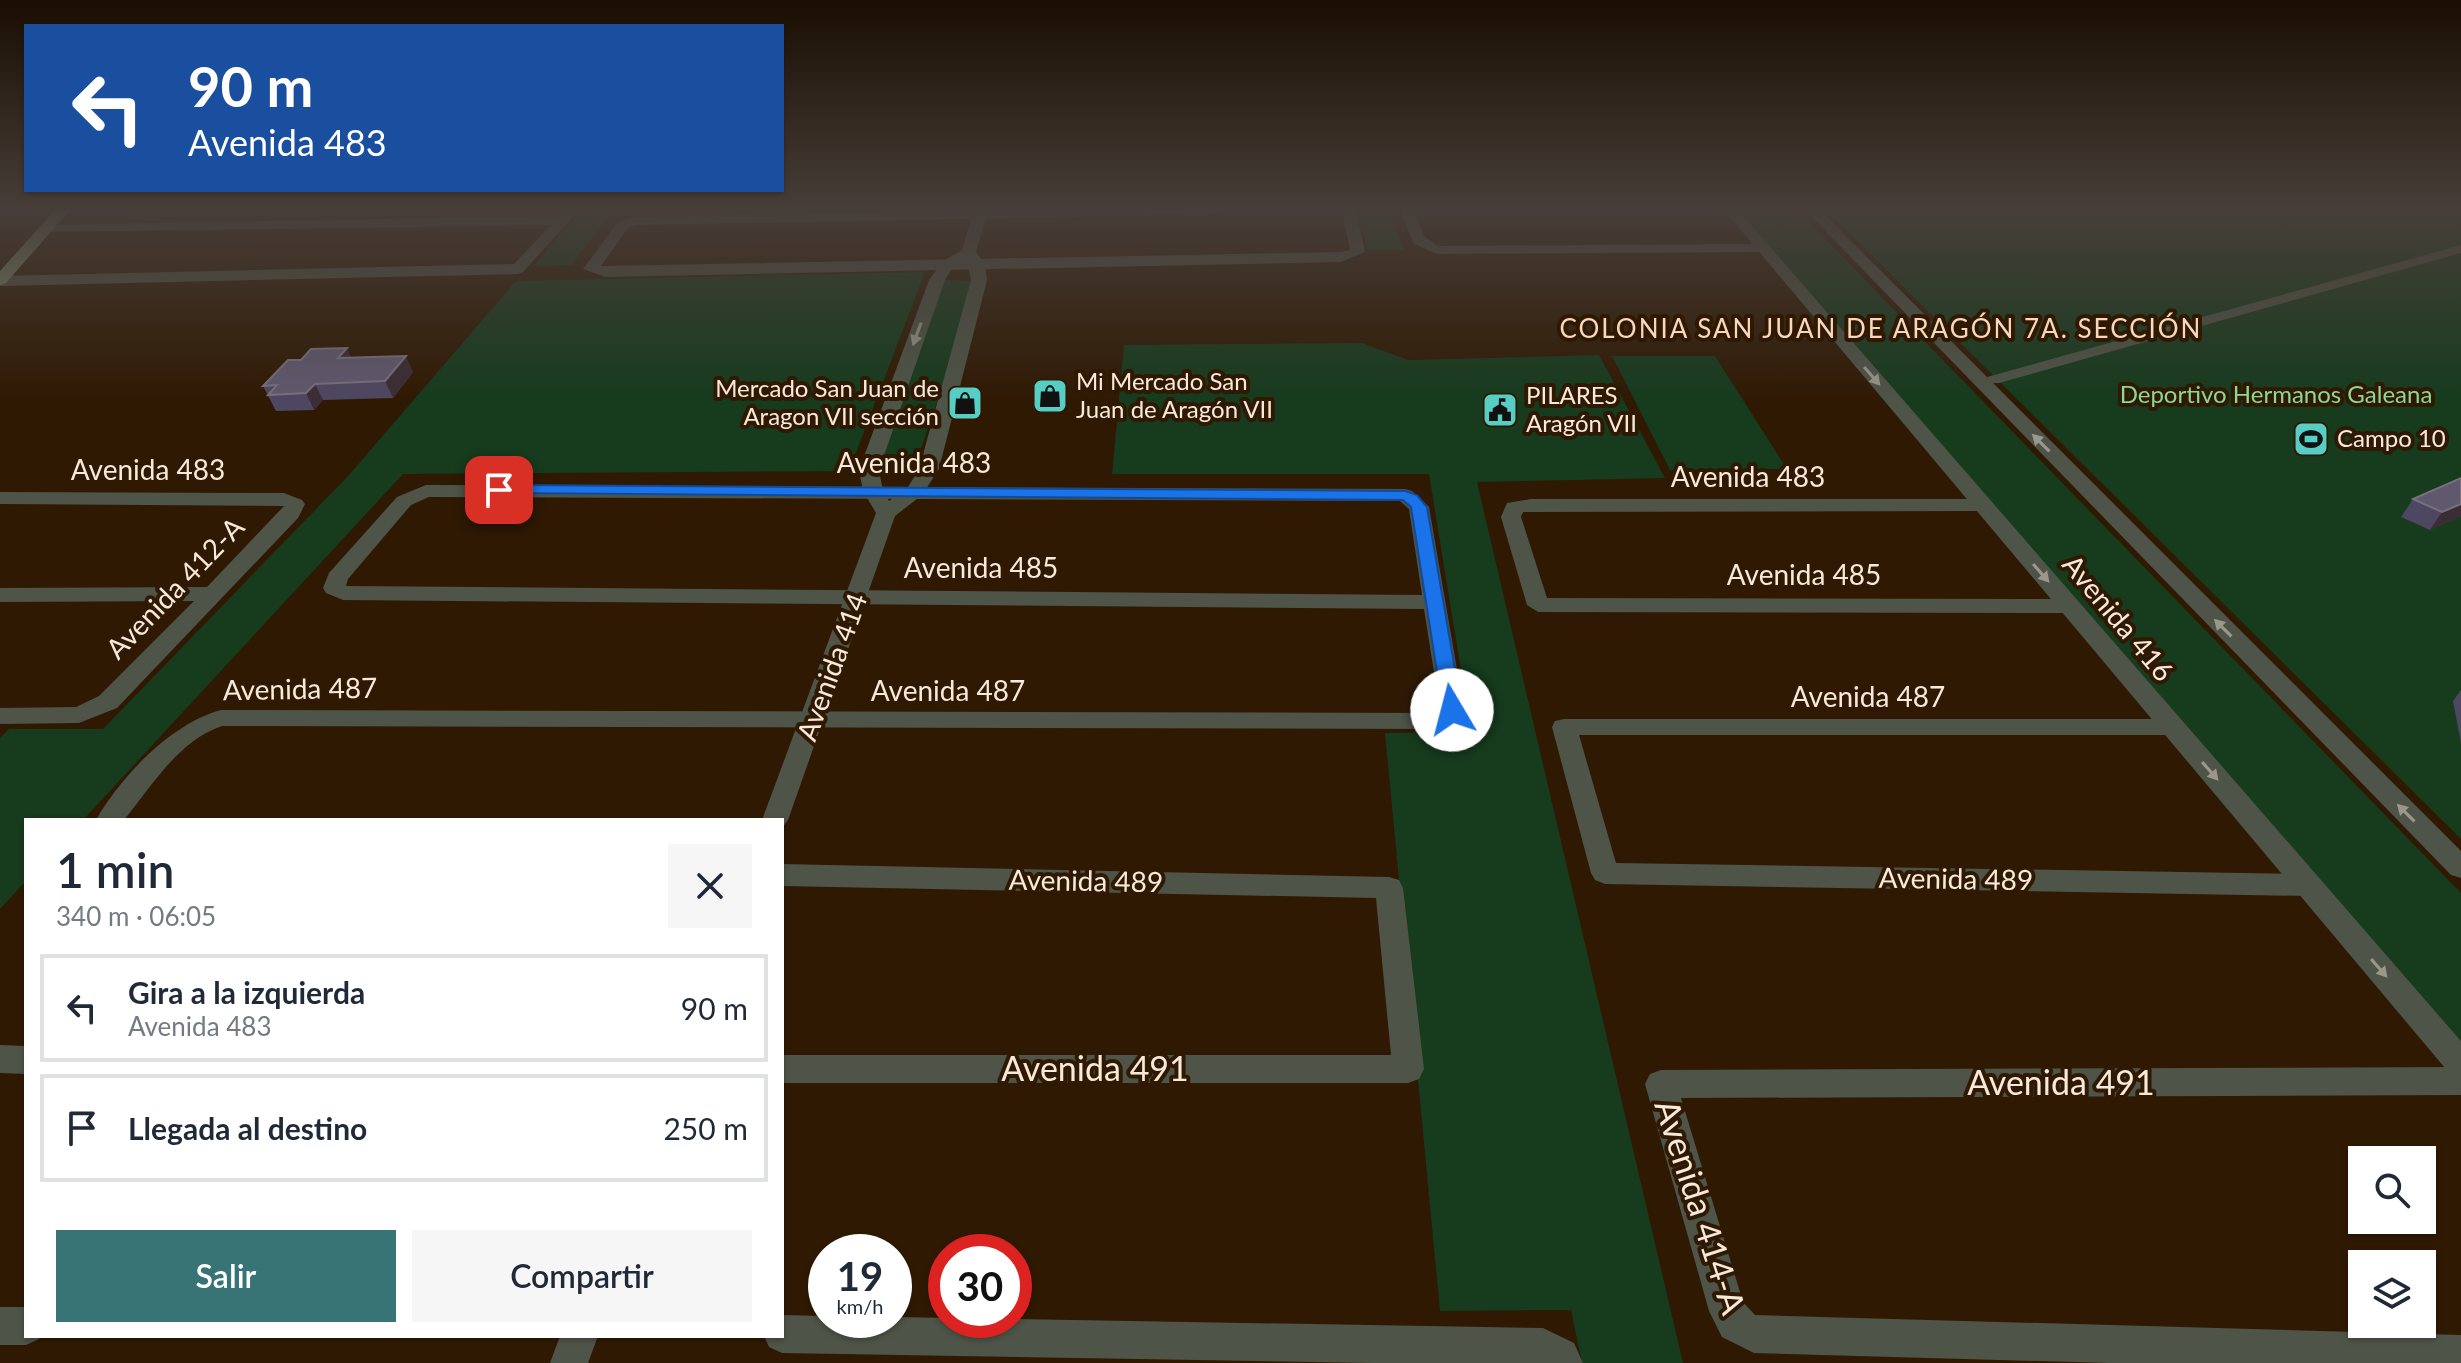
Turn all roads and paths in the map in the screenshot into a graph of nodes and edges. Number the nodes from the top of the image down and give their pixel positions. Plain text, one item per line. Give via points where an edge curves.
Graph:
1 (315, 274) edge
2 (941, 274) edge
3 (977, 274) edge
4 (1784, 274) edge
5 (1875, 274) edge
6 (2373, 274) edge
7 (0, 281) edge
8 (1993, 380) dead end
9 (873, 491) junction
10 (915, 491) junction
11 (0, 498) edge
12 (295, 504) joint
13 (1983, 505) junction
14 (886, 513) junction
15 (334, 588) joint
16 (214, 594) junction
17 (0, 595) edge
18 (858, 597) junction
19 (1436, 602) junction
20 (1538, 605) joint
21 (2070, 606) junction
22 (0, 716) edge
23 (813, 721) junction
24 (2172, 727) junction
25 (111, 818) edge
26 (776, 818) edge
27 (2461, 868) edge
28 (1605, 873) joint
29 (784, 875) edge
30 (2308, 885) junction
31 (0, 1059) edge
32 (24, 1060) edge
33 (2461, 1064) edge
34 (784, 1069) edge
35 (1408, 1069) joint
36 (2461, 1081) edge
37 (1661, 1084) joint
38 (0, 1326) edge
39 (24, 1326) edge
40 (784, 1334) edge
41 (578, 1338) edge
42 (2461, 1354) edge
43 (1562, 1360) edge
44 (569, 1363) edge

1 - 7 street
2 -> 9 street via 869,470
3 - 10 street via 929,469
4 -> 13 street, Avenida 416
27 -> 5 street
6 - 8 street
9 - 10 street, Avenida 483
9 - 14 street
9 - 15 street, Avenida 483 via 416,493 346,567
10 - 14 street
10 - 19 street, Avenida 483 via 1396,494 1412,498 1419,507
11 - 12 street, Avenida 483 via 284,499
12 - 16 street, Avenida 412-A
13 - 20 street, Avenida 483 via 1514,507 1511,517
13 -> 21 street, Avenida 416
14 - 18 street, Avenida 414
15 - 18 street, Avenida 485 via 343,593
16 - 17 street
16 - 22 street, Avenida 412-A via 117,694 94,710 64,716
18 - 19 street, Avenida 485
18 - 23 street, Avenida 414
19 - 23 street, Avenida 487 via 1452,710 1431,721
20 - 21 street, Avenida 485
21 - 24 street, Avenida 416
23 - 25 street, Avenida 487 via 207,720 185,733
23 - 26 street, Avenida 414
24 - 28 street, Avenida 487 via 1564,727
24 -> 30 street, Avenida 416
28 - 30 street, Avenida 489
29 - 35 street, Avenida 489 via 1389,888
30 -> 33 street, Avenida 416
31 - 32 street
34 - 35 street, Avenida 491
36 - 37 street, Avenida 491
37 - 42 street, Avenida 414-A via 1725,1305 1739,1329 1769,1337
38 - 39 street
40 - 43 street via 1543,1347
41 - 44 street

